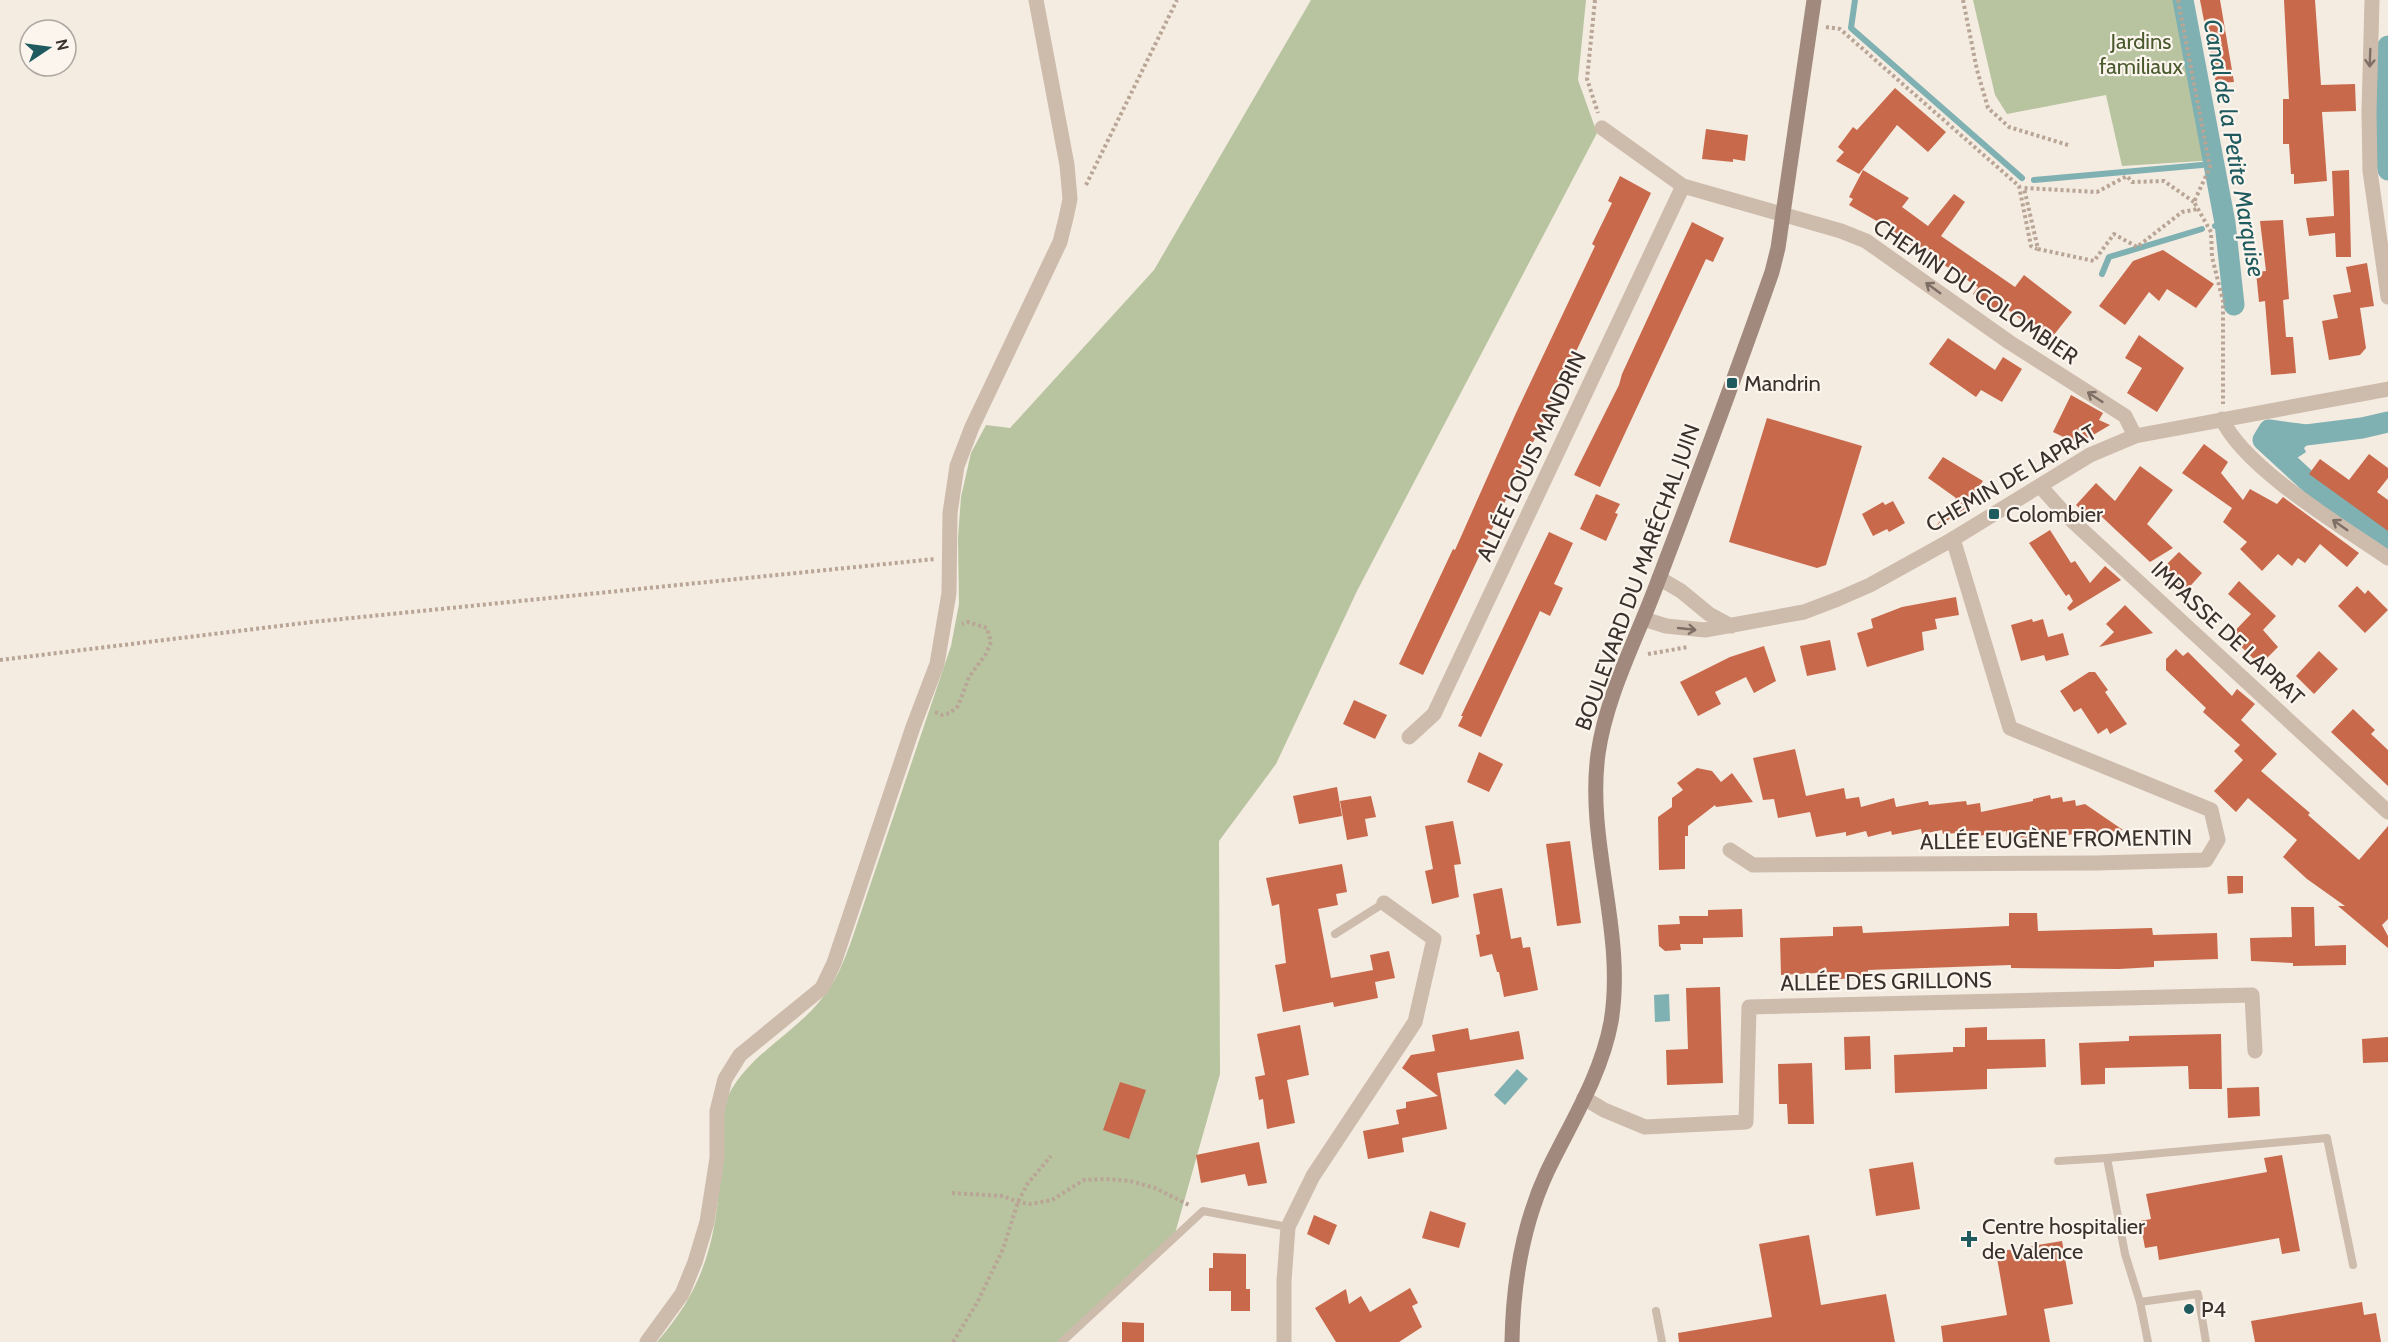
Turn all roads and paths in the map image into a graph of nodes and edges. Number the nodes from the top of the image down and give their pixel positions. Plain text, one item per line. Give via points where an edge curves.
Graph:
1 (1036, 0) edge
2 (1177, 0) edge
3 (1595, 0) edge
4 (1814, 0) edge
5 (1962, 0) edge
6 (2178, 0) edge
7 (2372, 0) edge
8 (1828, 18) dead end
9 (1810, 24) junction
10 (1827, 27) junction
11 (1826, 35) dead end
12 (1602, 128) joint
13 (2068, 145) dead end
14 (1683, 186) junction
15 (1070, 199) junction
16 (2194, 202) junction
17 (2198, 209) junction
18 (1782, 216) junction
19 (2038, 249) junction
20 (2388, 297) edge
21 (2386, 385) edge
22 (2222, 419) junction
23 (2135, 436) junction
24 (2040, 486) junction
25 (1953, 539) junction
26 (950, 557) junction
27 (2388, 558) edge
28 (1659, 578) junction
29 (1650, 621) junction
30 (1731, 626) junction
31 (944, 628) junction
32 (0, 660) edge
33 (1643, 664) dead end
34 (913, 727) junction
35 (1409, 737) dead end
36 (2388, 812) edge
37 (1730, 850) dead end
38 (1384, 903) joint
39 (1335, 934) dead end
40 (2255, 1051) dead end
41 (1584, 1098) junction
42 (1051, 1156) dead end
43 (2107, 1158) junction
44 (2058, 1161) dead end
45 (952, 1193) dead end
46 (1018, 1202) junction
47 (1203, 1210) junction
48 (1288, 1227) junction
49 (2353, 1265) dead end
50 (2140, 1302) junction
51 (1656, 1311) dead end
52 (647, 1342) edge
53 (953, 1342) edge
54 (1062, 1342) edge
55 (1284, 1342) edge
56 (1512, 1342) edge
57 (1662, 1342) edge
58 (2148, 1342) edge
59 (2206, 1342) edge

1 - 15 street
2 - 15 path via 1086,185
3 - 12 path via 1587,79
4 - 9 main road, BOULEVARD DU MARÉCHAL JUIN
5 - 13 path via 1988,108 2009,127
6 - 16 path via 2210,167
7 -> 20 street via 2370,171
8 - 10 path
9 - 10 path
9 - 18 main road, BOULEVARD DU MARÉCHAL JUIN
10 - 11 path
10 - 19 path via 1840,29 2019,186 2031,246
12 - 14 street, CHEMIN DU COLOMBIER
14 - 18 street, CHEMIN DU COLOMBIER
14 - 35 street, ALLÉE LOUIS MANDRIN via 1434,714
15 - 26 street via 1060,243 957,466 950,513
16 - 17 path
16 - 19 path via 2164,181 2132,182 2127,176 2097,192 2024,188
17 - 19 path via 2182,212 2137,247 2114,234 2094,261
17 - 22 path via 2211,232 2212,257 2223,301
23 -> 18 street, CHEMIN DU COLOMBIER via 2125,416 2008,342 1866,241
18 - 28 main road, BOULEVARD DU MARÉCHAL JUIN via 1772,272
21 - 22 street, CHEMIN DE LAPRAT via 2303,406
22 - 23 street, CHEMIN DE LAPRAT
27 -> 22 street via 2271,475 2228,432
23 - 24 street, CHEMIN DE LAPRAT via 2090,455
24 - 25 street, CHEMIN DE LAPRAT
24 - 36 street, IMPASSE DE LAPRAT via 2067,516
25 - 30 street, CHEMIN DE LAPRAT via 1838,599 1804,612
25 - 37 street, ALLÉE EUGÈNE FROMENTIN via 2010,728 2211,810 2218,840 2206,860 1754,864
26 - 31 street
26 - 32 path via 312,622
28 - 29 main road, BOULEVARD DU MARÉCHAL JUIN
28 - 30 street
29 -> 30 street, CHEMIN DE LAPRAT via 1705,630
29 - 33 path
29 - 41 main road, BOULEVARD DU MARÉCHAL JUIN via 1608,710 1599,750 1596,829 1613,935 1615,976 1610,1023 1599,1064
31 - 34 street via 936,664
31 - 34 path via 968,622 980,624 987,628 990,642 969,677 958,706 950,713 927,714
34 - 52 street via 834,963 822,988 740,1055 725,1079 717,1111 717,1158 707,1222 682,1294
38 - 39 lane
38 - 48 street via 1434,939 1415,1022 1313,1176
40 - 41 street, ALLÉE DES GRILLONS via 2252,995 1749,1006 1746,1122 1645,1127
41 - 56 main road, BOULEVARD DU MARÉCHAL JUIN via 1546,1175 1523,1238
42 - 46 path
43 - 44 lane
43 - 49 lane via 2327,1138
43 - 50 lane via 2125,1254
45 - 46 path via 1003,1196
46 - 47 path via 1052,1200 1084,1180 1105,1179 1155,1188
46 - 53 path via 1003,1250
47 - 48 lane
47 - 54 lane
48 - 55 street
50 - 58 lane
50 - 59 lane via 2198,1294
51 - 57 lane

